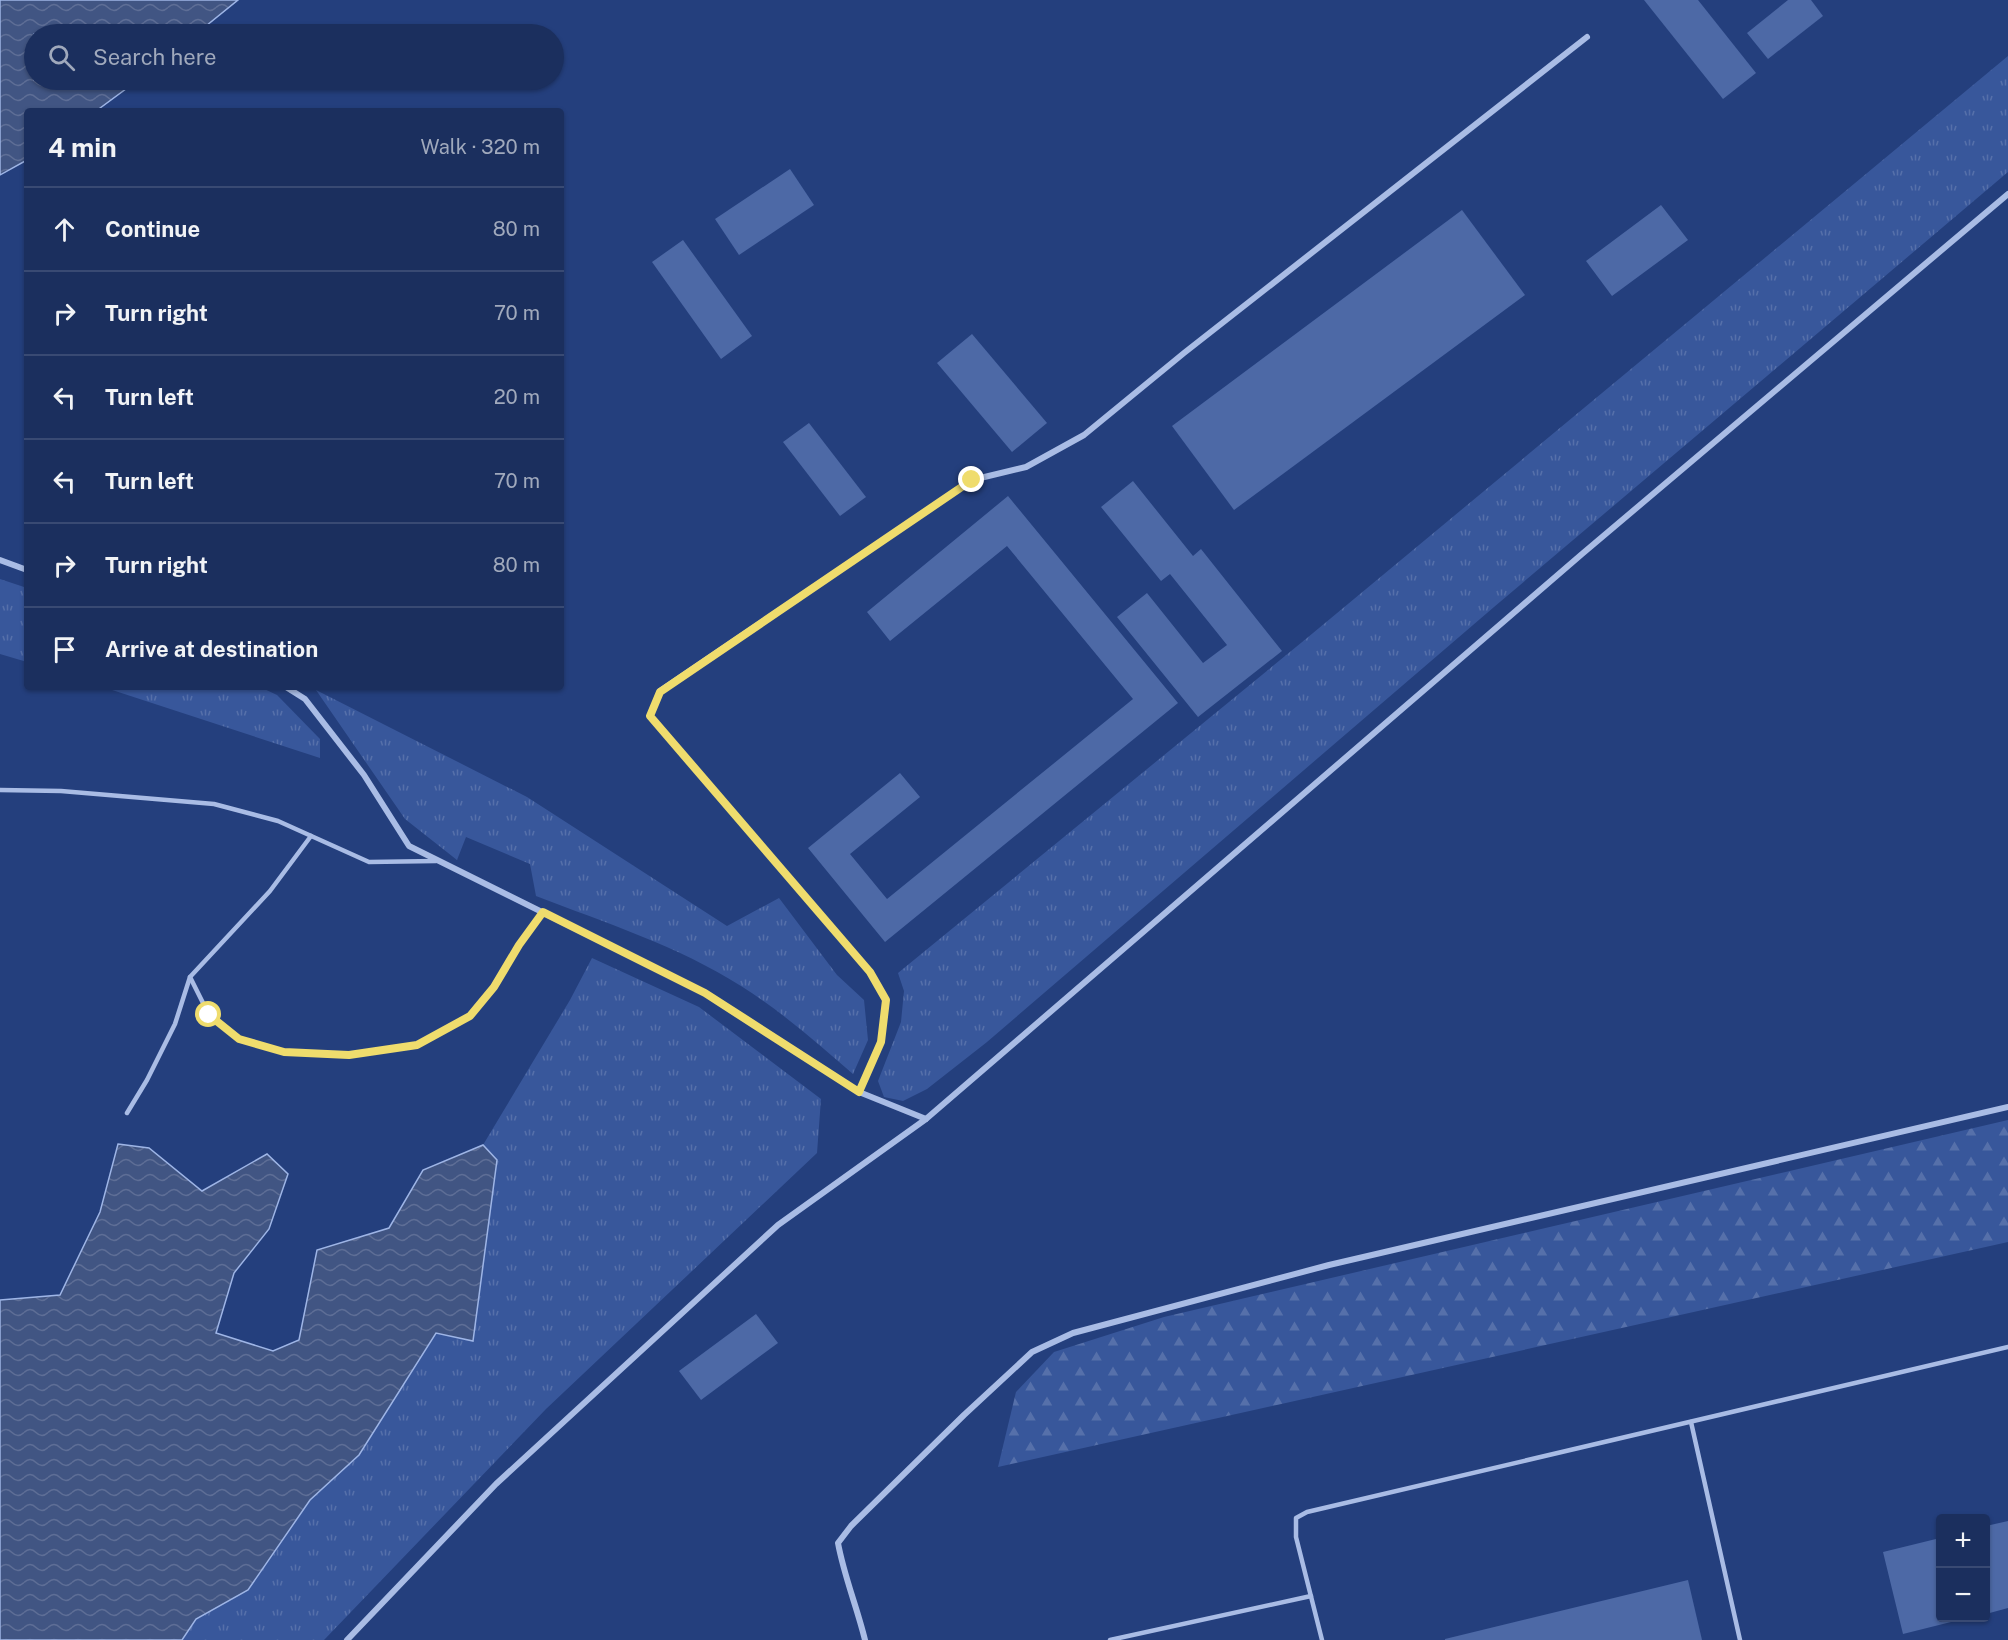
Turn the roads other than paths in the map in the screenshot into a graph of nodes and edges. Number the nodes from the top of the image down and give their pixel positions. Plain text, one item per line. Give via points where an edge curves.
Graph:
1 (1587, 37) dead end
2 (2008, 194) edge
3 (0, 560) edge
4 (24, 569) edge
5 (291, 690) edge
6 (0, 790) edge
7 (311, 836) junction
8 (439, 861) junction
9 (543, 912) junction
10 (190, 977) junction
11 (859, 1092) junction
12 (2008, 1107) edge
13 (127, 1113) dead end
14 (926, 1119) junction
15 (2008, 1347) edge
16 (1691, 1422) junction
17 (1311, 1596) junction
18 (347, 1640) edge
19 (865, 1640) edge
20 (1110, 1640) edge
21 (1322, 1640) edge
22 (1740, 1640) edge

1 - 11 street via 1084,435 1026,466 972,480 660,692 650,716 870,972 886,1000 881,1042
2 - 14 street via 1582,554
3 - 4 street
5 - 8 street via 305,699 364,776 409,846
6 - 7 lane via 214,804 278,821
7 - 8 lane via 369,862
7 - 10 lane via 270,891
8 - 9 street
9 - 10 lane via 470,1016 417,1045 349,1055 284,1052 239,1039 209,1015
9 - 11 street via 705,993
10 - 13 lane via 175,1024
11 - 14 street
12 - 19 street via 1329,1266 1073,1333 1032,1352 867,1510 838,1543
14 - 18 street via 778,1225 496,1484
15 - 16 lane
16 - 17 lane via 1307,1512 1296,1518 1296,1537
16 - 22 lane
17 - 20 lane
17 - 21 lane

